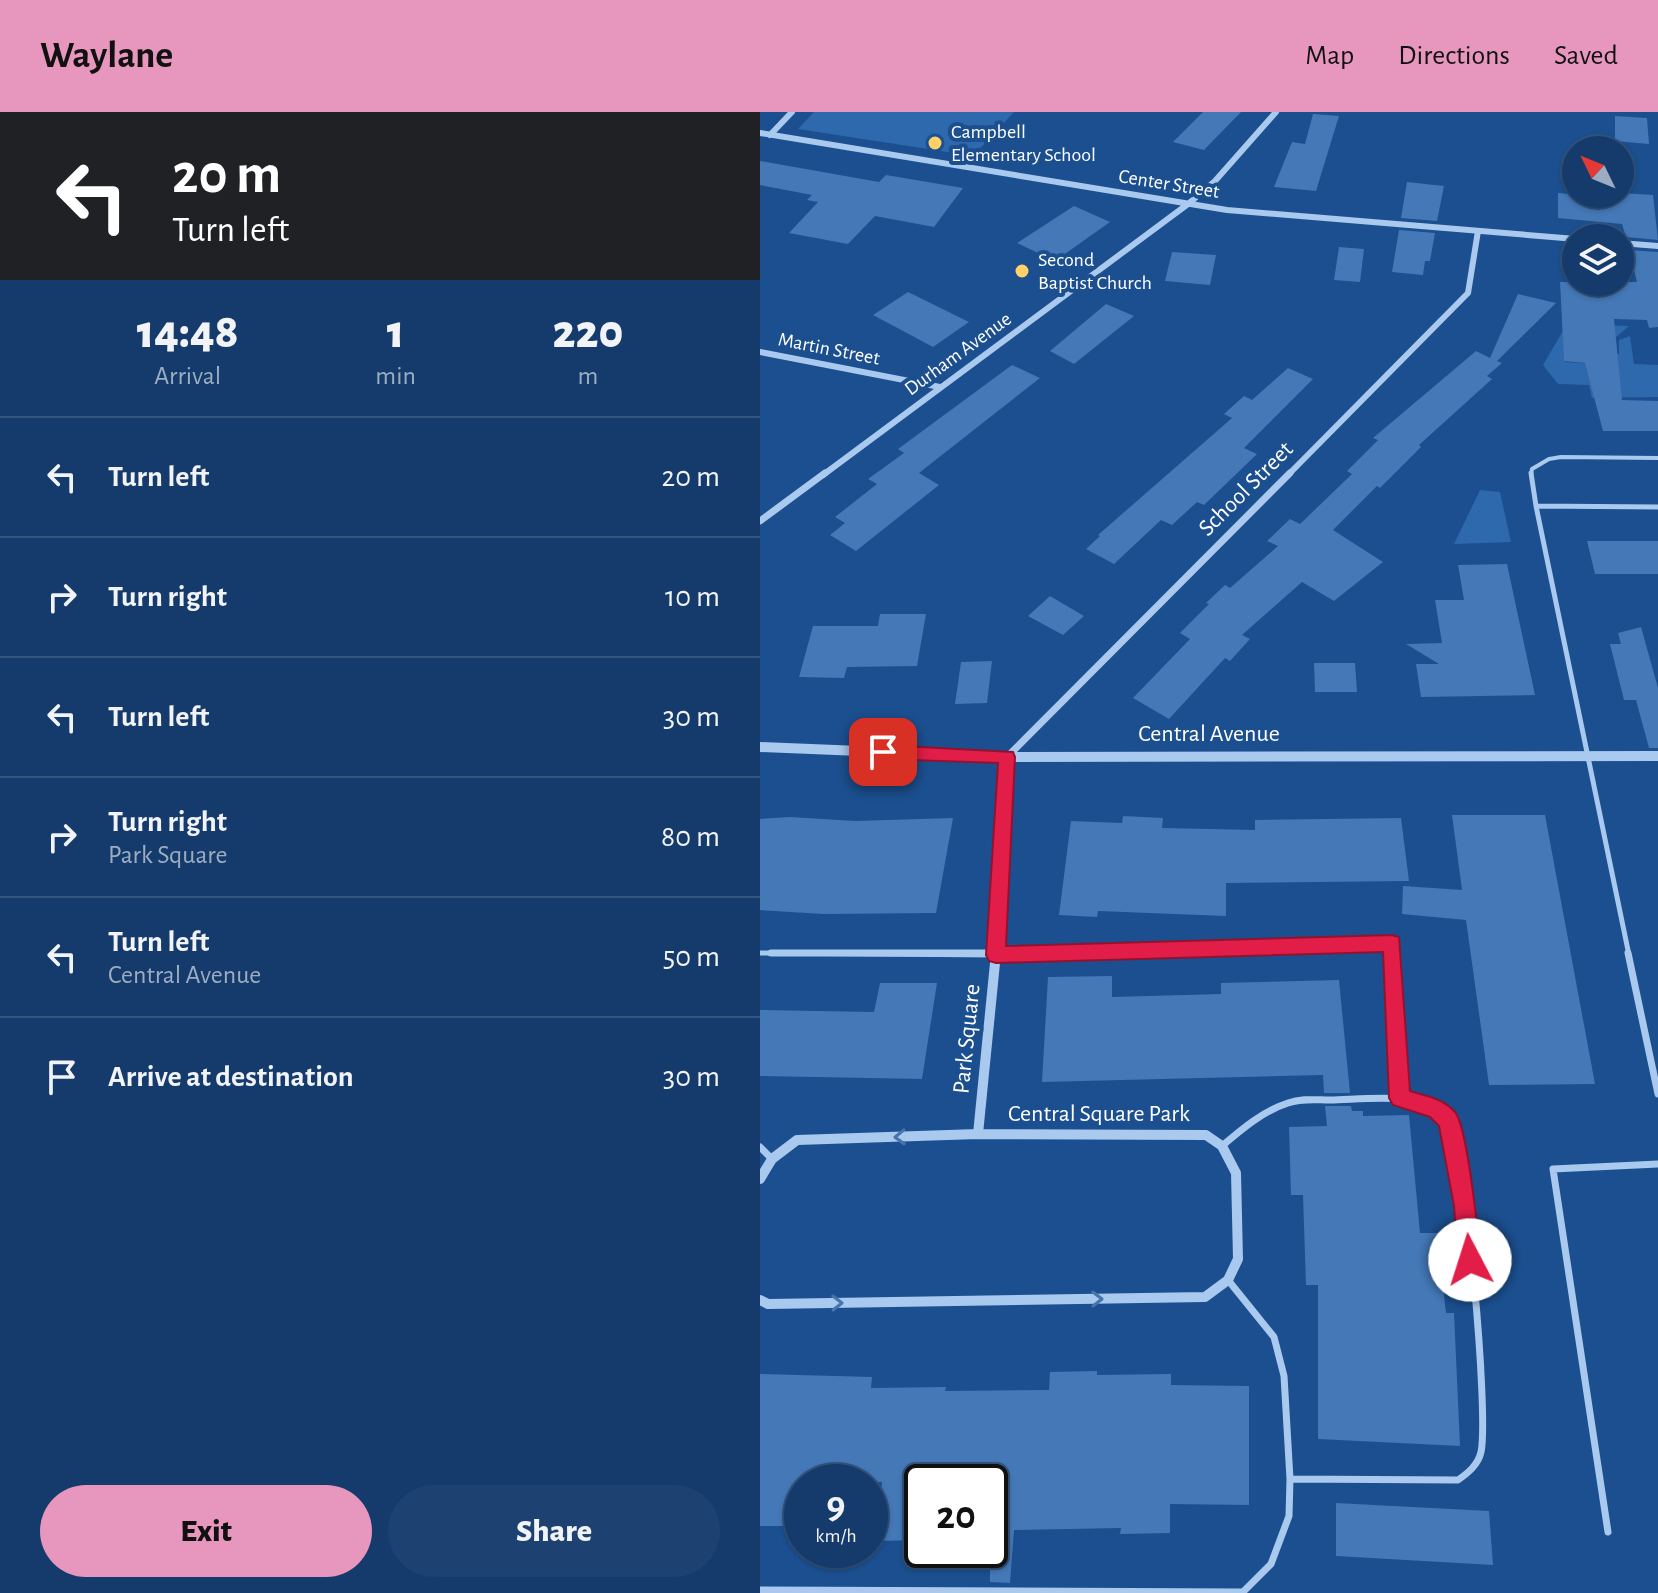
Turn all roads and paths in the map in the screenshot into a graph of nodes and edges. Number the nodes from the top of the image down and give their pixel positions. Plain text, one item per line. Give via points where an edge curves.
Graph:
1 (792, 112) edge
2 (1276, 112) edge
3 (760, 133) edge
4 (770, 135) junction
5 (1188, 204) junction
6 (1478, 231) junction
7 (1562, 238) edge
8 (1634, 244) edge
9 (1658, 246) edge
10 (760, 352) edge
11 (940, 387) junction
12 (1658, 458) edge
13 (1536, 506) junction
14 (1658, 507) edge
15 (760, 521) edge
16 (760, 747) edge
17 (1590, 756) junction
18 (1658, 756) edge
19 (1007, 757) junction
20 (760, 953) edge
21 (996, 955) junction
22 (1658, 1094) edge
23 (1400, 1098) junction
24 (978, 1134) junction
25 (1222, 1146) junction
26 (760, 1147) edge
27 (772, 1159) junction
28 (1658, 1164) edge
29 (760, 1179) edge
30 (1228, 1280) junction
31 (760, 1300) edge
32 (1290, 1479) junction
33 (1608, 1532) dead end
34 (760, 1590) edge

1 - 4 street
2 - 5 street, Durham Avenue
3 - 4 street, Center Street
4 - 5 street, Center Street
5 - 6 street, Center Street
5 - 11 street, Durham Avenue
6 - 7 street, Center Street
6 - 19 street, School Street via 1468,293
8 - 9 street
10 - 11 street, Martin Street
11 - 15 street, Durham Avenue
12 - 13 lane via 1549,459 1532,469
13 - 14 lane
13 - 17 lane
16 - 19 street, Central Avenue
17 - 18 street, Central Avenue
17 - 19 street, Central Avenue
17 - 22 lane
19 - 21 street, Park Square
20 - 21 lane
21 - 23 lane via 1392,943
21 - 24 street, Park Square
23 - 25 lane via 1295,1100
23 - 32 lane via 1436,1109 1449,1120 1466,1220 1480,1369 1481,1452 1471,1471 1458,1480
24 - 25 street, Central Square Park via 1206,1135
24 -> 27 street, Central Square Park via 797,1140
25 - 30 street via 1236,1173 1238,1259
26 - 27 lane
27 - 29 street, Central Square Park
28 - 33 lane via 1553,1169
31 -> 30 street via 768,1304 1205,1297
30 - 32 lane via 1274,1337 1284,1376
32 - 34 lane via 1289,1516 1271,1564 1243,1592

